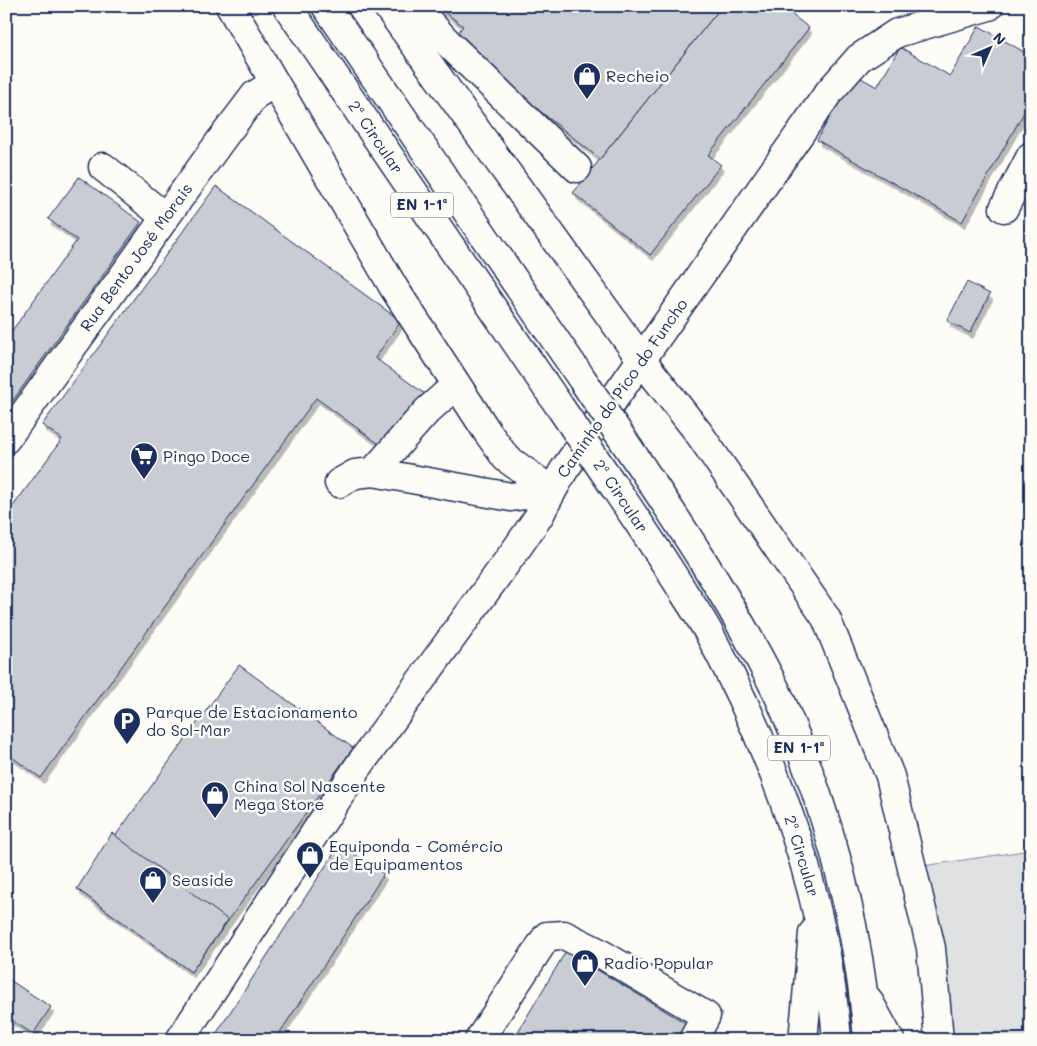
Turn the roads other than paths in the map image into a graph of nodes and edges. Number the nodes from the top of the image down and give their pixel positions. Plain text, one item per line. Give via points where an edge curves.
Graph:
1 (230, 6) edge
2 (286, 6) edge
3 (326, 6) edge
4 (386, 6) edge
5 (414, 6) edge
6 (989, 6) edge
7 (274, 83) junction
8 (1031, 156) edge
9 (103, 167) dead end
10 (577, 168) dead end
11 (1004, 208) dead end
12 (165, 217) junction
13 (641, 359) junction
14 (456, 385) junction
15 (6, 439) edge
16 (373, 472) junction
17 (339, 483) dead end
18 (552, 490) junction
19 (817, 904) junction
20 (864, 994) junction
21 (180, 1040) edge
22 (479, 1040) edge
23 (693, 1040) edge
24 (803, 1040) edge
25 (837, 1040) edge
26 (868, 1040) edge
27 (890, 1040) edge
28 (940, 1040) edge

1 - 7 main road
2 - 19 main road, 2ª Circular / EN 1-1ª, bridge via 616,488 709,633 750,716 788,809
3 - 20 main road, 2ª Circular / EN 1-1ª, bridge via 640,464 740,622 781,700 815,791 842,877
4 - 13 main road
5 - 10 main road
6 - 13 main road, Caminho do Pico do Funcho via 897,33 860,58 828,92
7 - 12 main road, Rua Bento José Morais via 255,95
7 - 14 main road via 394,288
8 - 11 main road
9 - 12 main road
12 - 15 main road, Rua Bento José Morais
13 - 18 main road, Caminho do Pico do Funcho
13 - 28 main road via 698,432 826,618 890,776 931,948
14 - 16 main road via 427,411
14 - 18 main road via 506,458
16 - 17 main road via 355,474
16 - 18 main road via 511,497
18 - 21 main road, Caminho do Pico do Funcho via 517,548 358,767
19 - 24 main road
19 - 25 main road, 2ª Circular / EN 1-1ª via 834,1000
20 - 26 main road, 2ª Circular / EN 1-1ª
20 - 27 main road
22 - 23 main road via 547,936 564,935 706,1016

